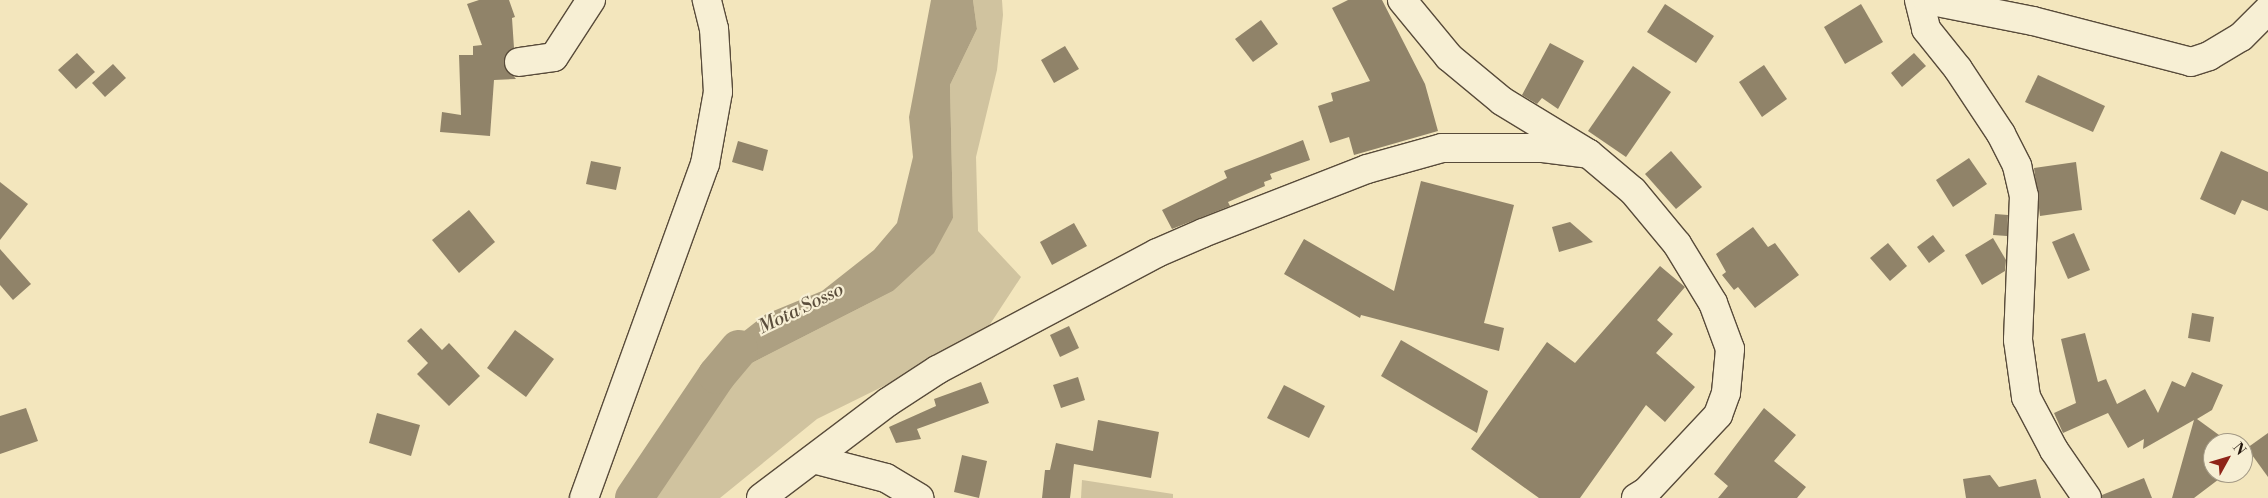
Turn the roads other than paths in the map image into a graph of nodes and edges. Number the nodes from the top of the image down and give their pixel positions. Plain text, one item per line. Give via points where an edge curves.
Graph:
1 (591, 0) edge
2 (706, 0) edge
3 (1402, 0) edge
4 (1919, 0) edge
5 (1927, 0) edge
6 (2268, 10) edge
7 (519, 62) dead end
8 (1589, 154) junction
9 (813, 459) junction
10 (584, 498) edge
11 (760, 498) edge
12 (919, 498) edge
13 (1636, 498) edge
14 (2086, 498) edge

1 - 7 street via 554,57
2 - 10 street via 714,29 718,92 705,164
3 - 8 street via 1449,57 1502,101
4 - 14 street via 1926,29 1958,69 2001,134 2017,166 2024,196 2018,340 2026,397 2054,450
5 - 6 street via 2033,22 2191,62 2209,56 2241,37
8 - 9 street via 1543,148 1442,148 1368,169 1203,233 1157,253 937,370
8 - 13 street via 1633,191 1677,244 1713,303 1730,349 1726,393 1718,415 1647,491
9 - 11 street
9 - 12 street via 886,478

